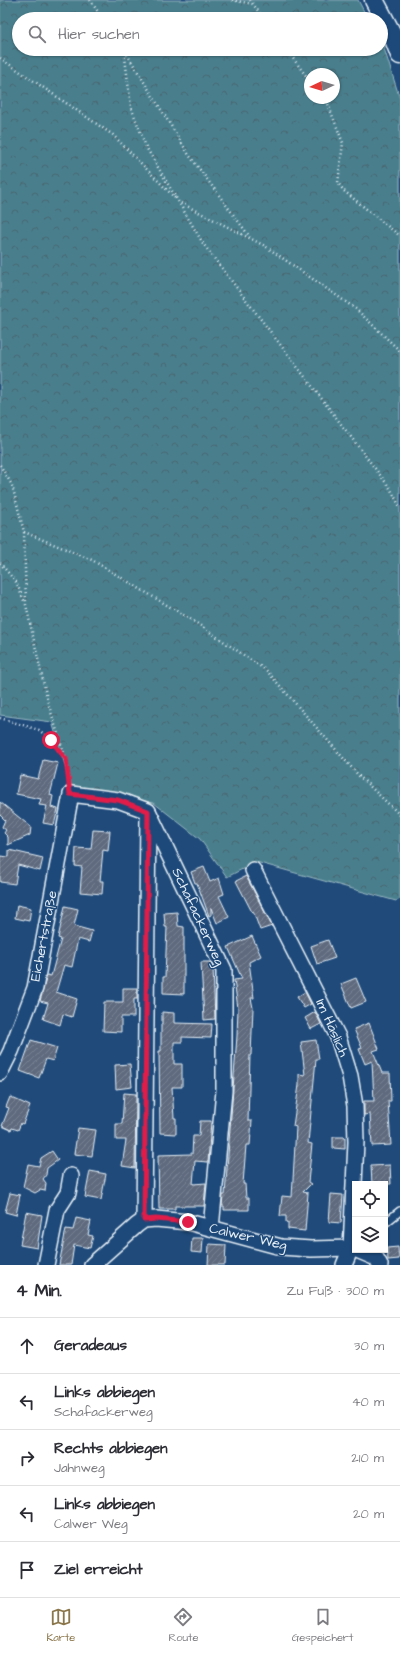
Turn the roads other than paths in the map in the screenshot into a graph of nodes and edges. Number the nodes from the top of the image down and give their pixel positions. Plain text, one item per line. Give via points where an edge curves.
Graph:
1 (374, 0) edge
2 (380, 12) edge
3 (388, 26) edge
4 (400, 55) edge
5 (148, 811) junction
6 (253, 870) dead end
7 (0, 1073) edge
8 (71, 1176) dead end
9 (400, 1211) edge
10 (355, 1217) edge
11 (144, 1220) junction
12 (388, 1220) edge
13 (211, 1228) junction
14 (352, 1248) edge
15 (352, 1251) edge
16 (365, 1253) edge
17 (46, 1265) edge
18 (92, 1265) edge
19 (344, 1265) edge
20 (380, 1265) edge

1 - 2 street
3 - 4 street
5 - 7 street, Eichertstraße via 118,800 70,794 35,988
5 - 11 street
5 - 13 street, Schafackerweg via 224,970 224,1091
6 - 10 street, Im Häslich via 338,1037 347,1062 354,1106 356,1142
8 - 17 street via 68,1193 57,1210
9 - 12 lane
11 - 13 street, Calwer Weg via 188,1222
11 - 18 street
13 - 14 street, Calwer Weg via 281,1247
15 - 19 street, Im Häslich
16 - 20 street, Calwer Weg via 376,1258

